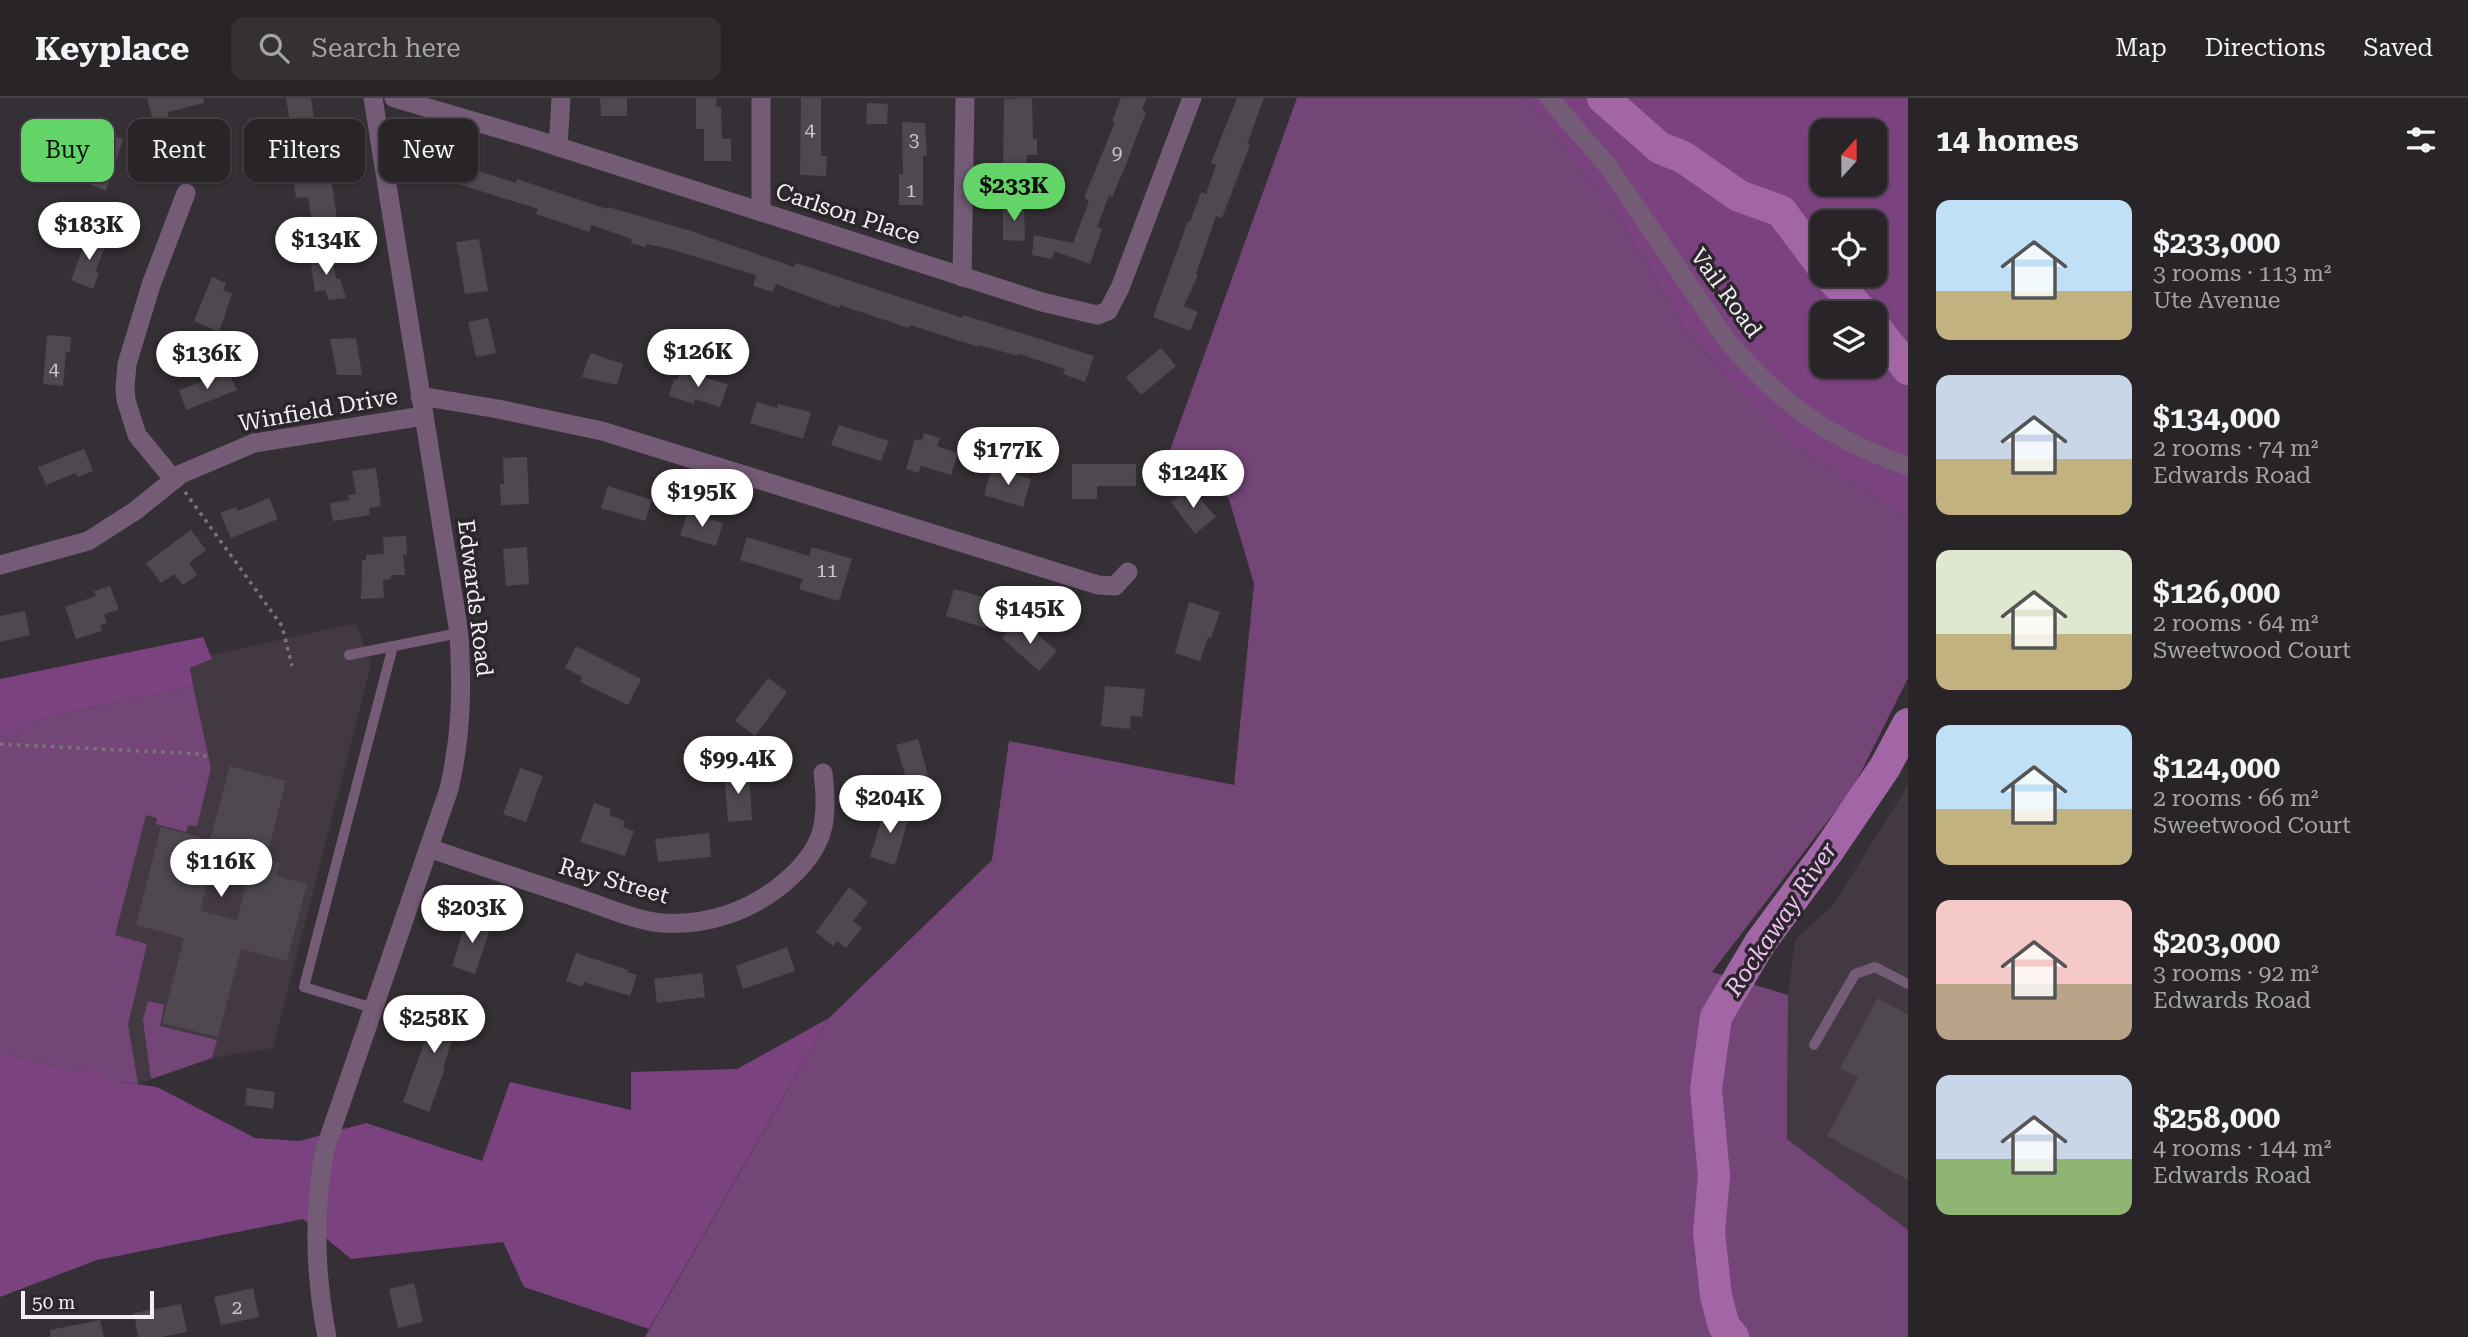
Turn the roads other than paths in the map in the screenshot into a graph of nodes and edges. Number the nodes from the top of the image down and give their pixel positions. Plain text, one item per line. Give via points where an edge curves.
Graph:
1 (373, 98) edge
2 (394, 98) edge
3 (561, 98) edge
4 (761, 98) edge
5 (965, 98) edge
6 (1192, 98) edge
7 (1549, 98) edge
8 (558, 147) junction
9 (186, 193) dead end
10 (761, 212) junction
11 (962, 277) junction
12 (420, 396) junction
13 (424, 416) junction
14 (1908, 466) edge
15 (179, 485) junction
16 (0, 565) edge
17 (1128, 572) dead end
18 (458, 633) junction
19 (393, 646) junction
20 (349, 655) dead end
21 (822, 773) dead end
22 (429, 848) junction
23 (1908, 985) edge
24 (373, 1008) junction
25 (1814, 1045) dead end
26 (327, 1337) edge

1 - 12 street, Edwards Road
2 - 8 street, Carlson Place
3 - 8 street
4 - 10 street
5 - 11 street
6 - 11 street, Carlson Place via 1108,311 1097,315
7 - 14 street, Vail Road via 1608,166 1746,363 1819,425
8 - 10 street, Carlson Place
9 - 15 street via 151,285 127,364 125,388 137,435
10 - 11 street, Carlson Place
12 - 13 street, Edwards Road
12 - 17 street, Winfield Drive via 602,431 1098,585 1115,586
13 - 15 street, Winfield Drive via 254,443 181,474
13 - 18 street, Edwards Road
15 - 16 street, Winfield Drive via 88,541
18 - 19 lane
18 - 22 street, Edwards Road via 462,710 457,754
19 - 20 lane
19 - 24 lane via 304,987
21 - 22 street, Ray Street via 826,814 808,858 783,884 753,904 708,920 660,923
22 - 24 street, Edwards Road
23 - 25 lane via 1875,967 1855,974
24 - 26 street, Edwards Road via 319,1178 318,1275

